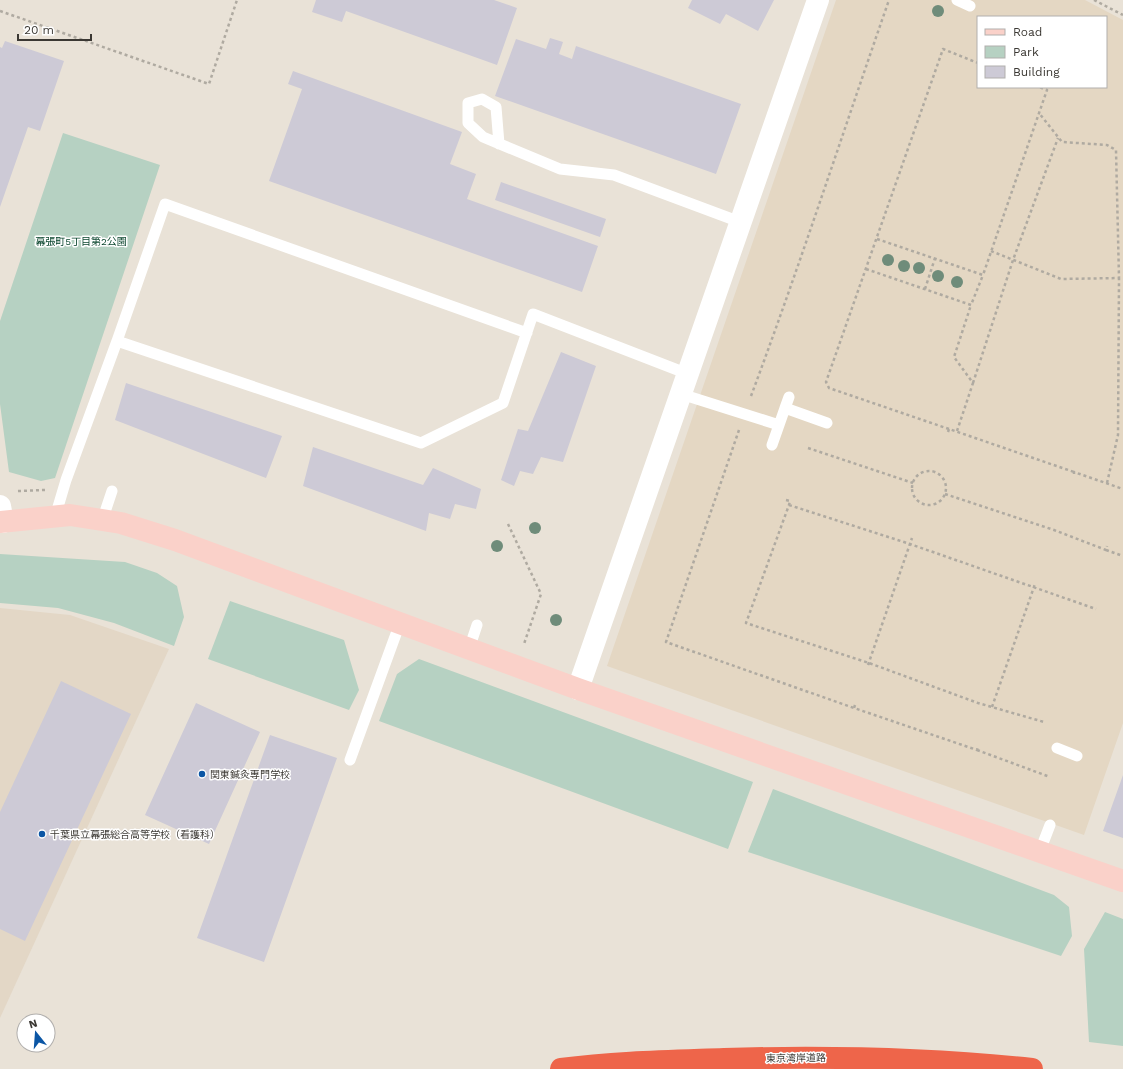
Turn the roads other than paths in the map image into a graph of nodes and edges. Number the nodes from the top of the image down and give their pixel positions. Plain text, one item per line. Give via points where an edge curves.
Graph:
1 (818, 0) edge
2 (957, 0) edge
3 (970, 6) dead end
4 (499, 144) dead end
5 (740, 222) junction
6 (527, 332) junction
7 (117, 341) junction
8 (684, 384) junction
9 (789, 397) dead end
10 (785, 408) junction
11 (827, 423) dead end
12 (779, 425) junction
13 (772, 445) dead end
14 (112, 491) dead end
15 (1, 516) edge
16 (55, 517) junction
17 (102, 521) junction
18 (400, 623) junction
19 (477, 625) dead end
20 (469, 649) junction
21 (578, 689) junction
22 (1057, 748) dead end
23 (1077, 756) dead end
24 (350, 760) dead end
25 (1050, 825) dead end
26 (1040, 852) junction
27 (1123, 881) edge
28 (561, 1069) edge
29 (1032, 1069) edge

1 - 5 street
2 - 3 lane
4 - 5 lane via 560,169 614,175
5 - 8 street
6 - 7 lane via 503,403 421,443
6 - 7 lane via 165,204
6 - 8 lane via 533,314
7 - 16 lane
8 - 12 lane
8 - 21 street
9 - 10 lane
10 - 11 lane
10 - 12 lane
12 - 13 lane
14 - 17 lane
15 - 16 street
16 - 17 street via 70,515
17 - 18 street via 121,523 175,540
18 - 20 street
18 - 24 lane
19 - 20 lane
20 - 21 street
21 - 26 street
22 - 23 lane
25 - 26 lane
26 - 27 street
28 - 29 highway, 東京湾岸道路 via 678,1060 812,1057 960,1061

